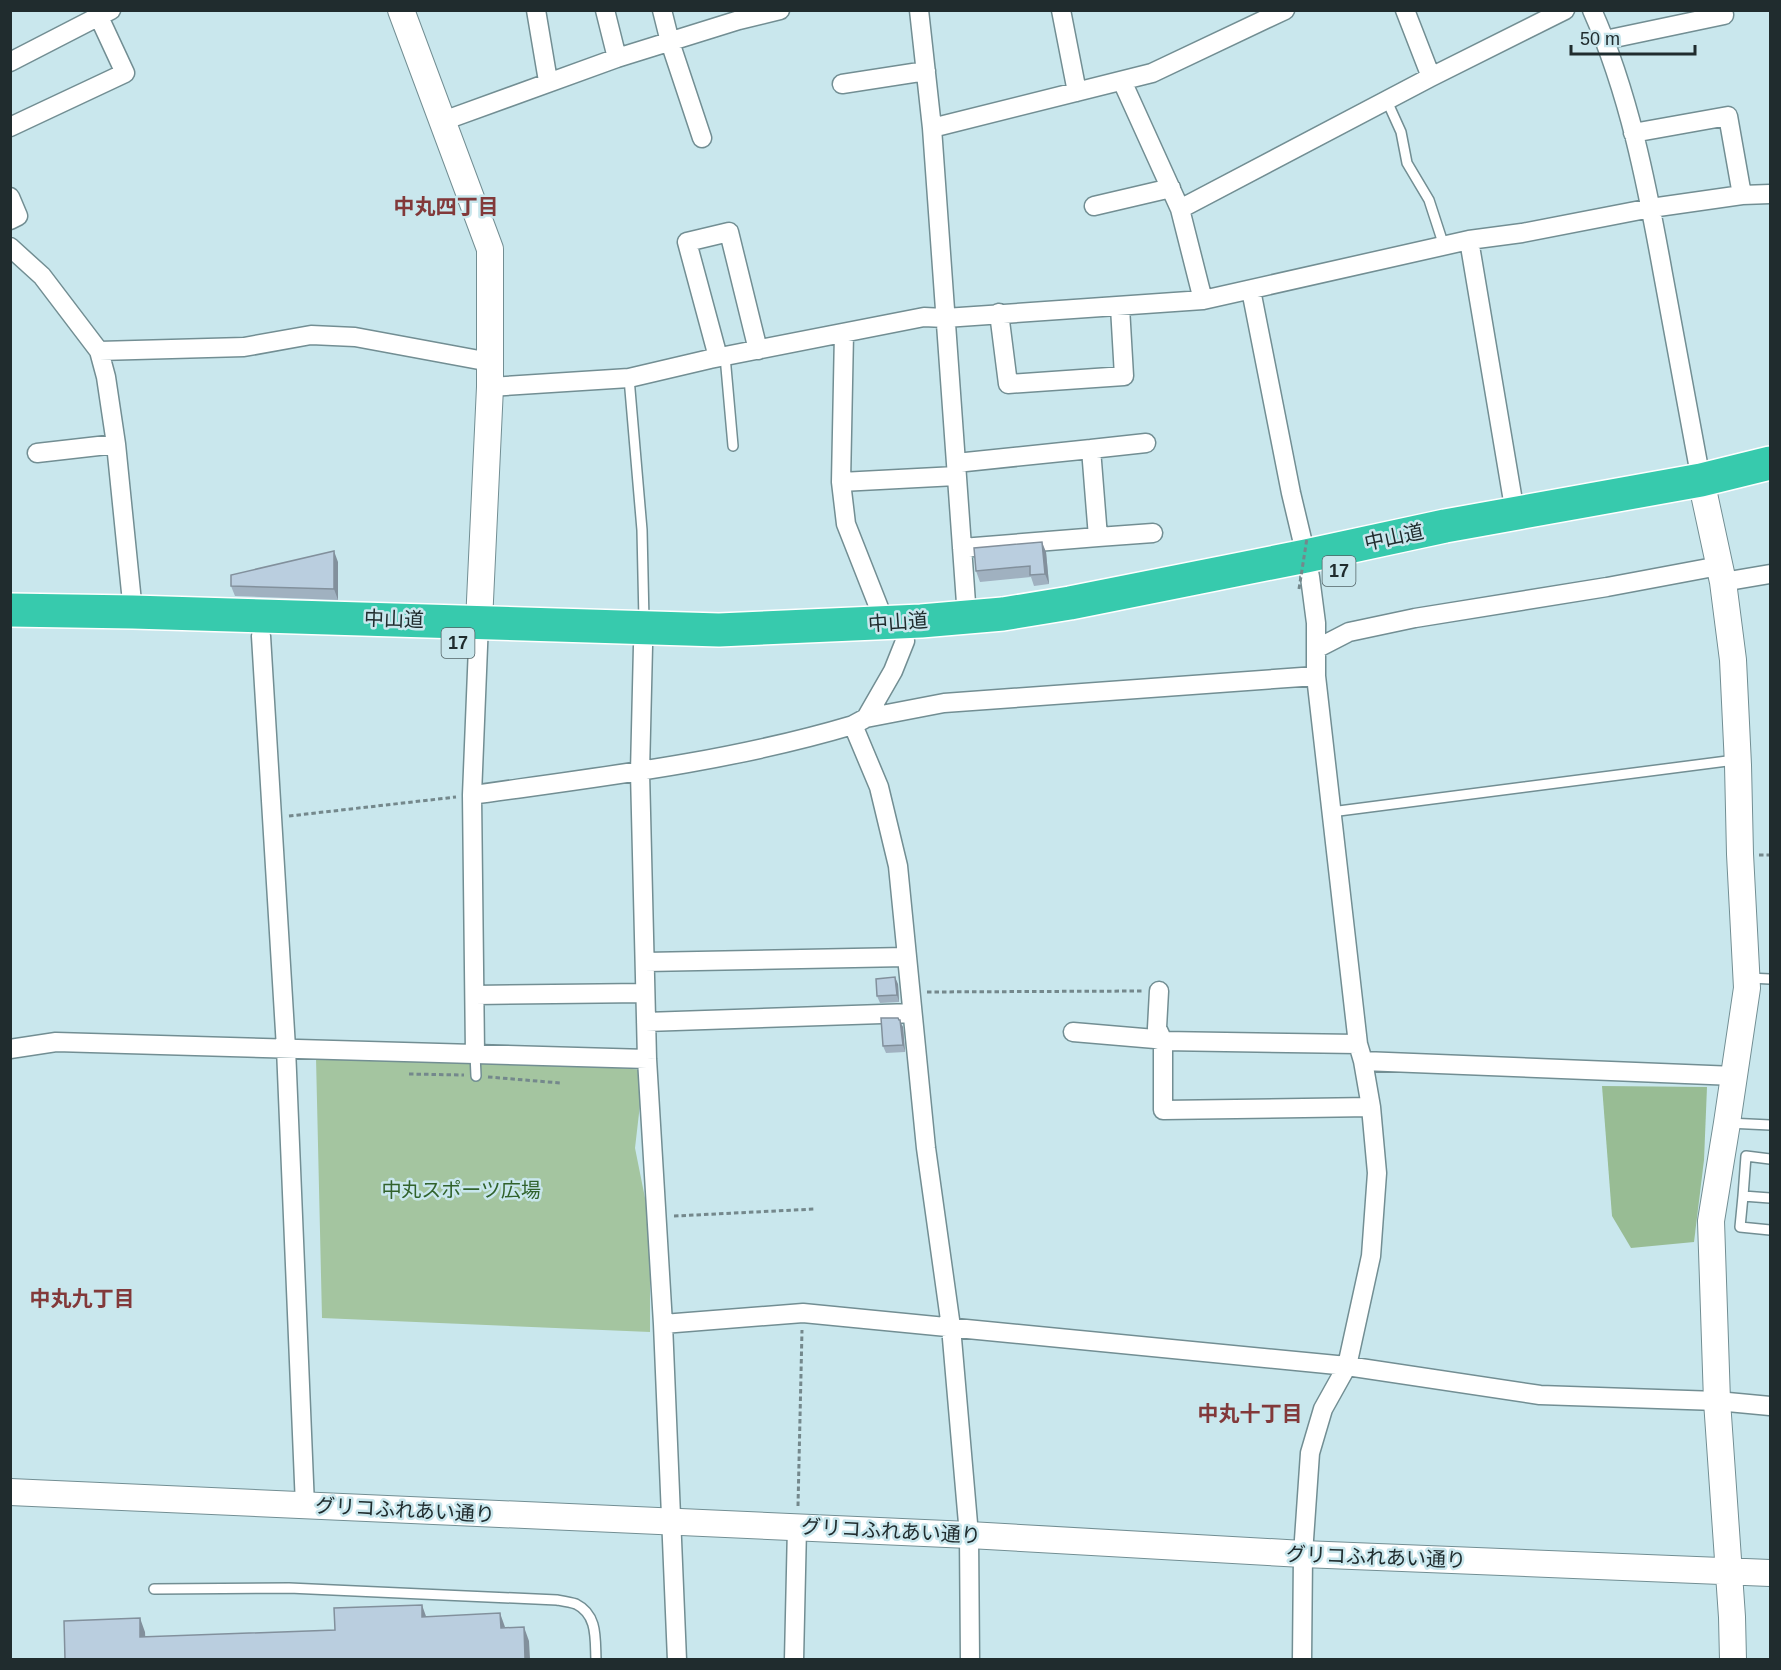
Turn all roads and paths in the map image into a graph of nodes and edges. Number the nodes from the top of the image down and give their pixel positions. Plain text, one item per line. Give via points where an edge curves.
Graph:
1 (401, 10) edge
2 (536, 10) edge
3 (605, 10) edge
4 (662, 10) edge
5 (780, 10) edge
6 (919, 10) edge
7 (1061, 10) edge
8 (1285, 10) edge
9 (1405, 10) edge
10 (1565, 10) edge
11 (1592, 10) edge
12 (1723, 10) edge
13 (105, 14) edge
14 (1605, 40) junction
15 (670, 42) junction
16 (617, 58) junction
17 (10, 63) edge
18 (926, 71) junction
19 (1431, 77) junction
20 (549, 81) junction
21 (1122, 81) junction
22 (842, 84) dead end
23 (1077, 92) junction
24 (1387, 101) junction
25 (443, 121) junction
26 (10, 127) edge
27 (932, 128) junction
28 (1633, 133) junction
29 (702, 138) dead end
30 (1171, 188) junction
31 (1770, 194) edge
32 (1742, 195) junction
33 (10, 197) edge
34 (1094, 206) dead end
35 (1651, 208) junction
36 (1180, 209) junction
37 (10, 220) edge
38 (1469, 240) junction
39 (1444, 246) junction
40 (10, 247) edge
41 (1251, 290) junction
42 (1203, 300) junction
43 (1120, 307) junction
44 (999, 314) junction
45 (945, 318) junction
46 (844, 333) junction
47 (758, 350) junction
48 (99, 351) junction
49 (721, 357) junction
50 (490, 375) junction
51 (629, 378) junction
52 (1146, 443) dead end
53 (116, 444) junction
54 (733, 446) dead end
55 (1091, 449) junction
56 (37, 453) dead end
57 (1770, 463) edge
58 (956, 469) junction
59 (841, 482) junction
60 (1770, 486) edge
61 (1703, 490) junction
62 (1515, 513) junction
63 (1153, 533) dead end
64 (1098, 537) junction
65 (962, 548) junction
66 (1305, 565) junction
67 (1721, 574) junction
68 (1770, 574) edge
69 (10, 609) edge
70 (133, 612) junction
71 (967, 617) junction
72 (10, 627) edge
73 (895, 632) junction
74 (479, 633) junction
75 (261, 636) junction
76 (643, 637) junction
77 (1316, 649) junction
78 (1316, 676) junction
79 (860, 722) junction
80 (1737, 759) junction
81 (639, 772) junction
82 (472, 795) junction
83 (1331, 812) junction
84 (272, 818) junction
85 (906, 957) junction
86 (645, 962) junction
87 (1758, 978) edge
88 (1159, 991) joint
89 (911, 992) junction
90 (645, 993) junction
91 (475, 995) junction
92 (912, 1012) junction
93 (646, 1022) junction
94 (1073, 1032) dead end
95 (1163, 1041) junction
96 (286, 1048) junction
97 (10, 1049) edge
98 (1360, 1052) junction
99 (475, 1054) junction
100 (647, 1059) junction
101 (409, 1074) dead end
102 (458, 1075) dead end
103 (476, 1076) dead end
104 (1735, 1076) junction
105 (489, 1077) dead end
106 (561, 1083) dead end
107 (1371, 1107) junction
108 (1727, 1123) junction
109 (1770, 1125) edge
110 (1770, 1159) edge
111 (1743, 1196) junction
112 (1770, 1198) edge
113 (814, 1209) dead end
114 (657, 1217) junction
115 (1770, 1230) edge
116 (802, 1313) junction
117 (663, 1324) junction
118 (951, 1327) junction
119 (1347, 1366) junction
120 (1717, 1401) junction
121 (1770, 1406) edge
122 (10, 1492) edge
123 (305, 1506) junction
124 (670, 1522) junction
125 (797, 1527) junction
126 (969, 1535) junction
127 (1303, 1554) junction
128 (1728, 1571) junction
129 (1770, 1573) edge
130 (154, 1589) dead end
131 (596, 1659) edge
132 (677, 1659) edge
133 (794, 1659) edge
134 (970, 1659) edge
135 (1302, 1659) edge
136 (1733, 1659) edge

1 - 25 street
2 - 20 street
3 - 16 street
4 - 15 street
5 - 15 street
6 - 18 street
7 - 23 street
8 - 21 street via 1152,73
9 - 19 street
10 - 19 street
11 - 14 street
12 - 14 street via 1724,15
13 - 17 street
13 - 26 street via 125,73
14 - 28 street
15 - 16 street
15 - 29 street
16 - 20 street
18 - 22 street
18 - 27 street
19 - 24 street
20 - 25 street
21 - 23 street
21 - 30 street
23 - 27 street
24 - 36 street
24 - 39 lane via 1401,132 1407,163 1429,200
25 - 50 street via 490,249
27 - 45 street
28 - 32 street via 1728,116
28 - 35 street
30 - 34 street
30 - 36 street
31 - 32 street
32 - 35 street
33 - 37 street via 18,216
35 - 38 street
35 - 61 street
36 - 42 street
38 - 39 street
38 - 62 street
39 - 41 street
40 - 48 street via 42,276
41 - 42 street
41 - 66 street
42 - 43 street
43 - 44 street
43 - 44 street via 1124,376 1008,384
44 - 45 street
45 - 46 street via 924,317
45 - 58 street
46 - 47 street
46 - 59 street
47 - 49 street
47 - 49 street via 729,232 687,242
48 - 50 street via 244,346 311,335 355,337
48 - 53 street
49 - 51 street
49 - 54 lane
50 - 51 street
50 - 74 street
51 - 76 lane via 642,530
52 - 55 street
53 - 56 street
53 - 70 street
55 - 58 street
55 - 64 street
57 - 61 highway, 中山道 / 17
58 - 59 street
58 - 65 street
59 - 73 street via 846,524
60 - 61 highway, 中山道 / 17
61 - 62 highway, 中山道 / 17
61 - 66 highway, 中山道 / 17 via 1430,552
61 - 67 street
62 - 66 highway, 中山道 / 17 via 1444,526
63 - 64 street
64 - 65 street
65 - 71 street
66 - 66 path, bridge
66 - 71 highway, 中山道 / 17
66 - 73 highway, 中山道 / 17 via 1009,632
66 - 77 street via 1316,623
67 - 68 street
67 - 77 street via 1607,587 1415,618 1348,632
67 - 80 street via 1733,660
69 - 70 highway, 中山道 / 17
70 - 74 highway, 中山道 / 17
71 - 73 highway, 中山道 / 17
72 - 75 highway, 中山道 / 17
73 - 76 highway, 中山道 / 17 via 769,648
73 - 79 street via 893,671
74 - 75 highway, 中山道 / 17
74 - 76 highway, 中山道 / 17
74 - 82 street
75 - 84 street
76 - 81 street
77 - 78 street
78 - 79 street via 944,703
78 - 83 street
79 - 81 street via 801,741
79 - 85 street via 898,866
80 - 83 lane
80 - 87 street via 1740,854
81 - 82 street
81 - 86 street
82 - 84 path
82 - 91 street
83 - 98 street
84 - 96 street
85 - 86 street
85 - 89 street
86 - 90 street
87 - 104 street via 1747,988
88 - 89 path
88 - 95 street via 1157,1028
89 - 92 street
90 - 91 street
90 - 93 street
91 - 99 street
92 - 93 street
92 - 118 street
93 - 100 street
94 - 95 street
95 - 98 street
95 - 107 street via 1163,1110
96 - 97 street via 56,1042
96 - 99 street
96 - 123 street
98 - 104 street
98 - 107 street
99 - 100 street
99 - 103 lane
100 - 114 street
101 - 102 path
104 - 108 street
105 - 106 path
107 - 119 street via 1377,1173 1371,1256
108 - 109 lane
108 - 120 street via 1711,1221
110 - 111 lane via 1746,1156
111 - 112 lane
111 - 115 lane via 1740,1227
113 - 114 path
114 - 117 street
116 - 117 street
116 - 118 street
116 - 125 path
117 - 124 street
118 - 119 street
118 - 126 street
119 - 120 street via 1540,1395
119 - 127 street via 1323,1409 1310,1453
120 - 121 street
120 - 128 street
122 - 123 street, グリコふれあい通り
123 - 124 street, グリコふれあい通り
124 - 125 street, グリコふれあい通り
124 - 132 street
125 - 126 street, グリコふれあい通り
125 - 133 street
126 - 127 street, グリコふれあい通り
126 - 134 street
127 - 128 street, グリコふれあい通り
127 - 135 street
128 - 129 street, グリコふれあい通り
128 - 136 street
130 - 131 lane via 289,1588 557,1600 575,1604 592,1619

